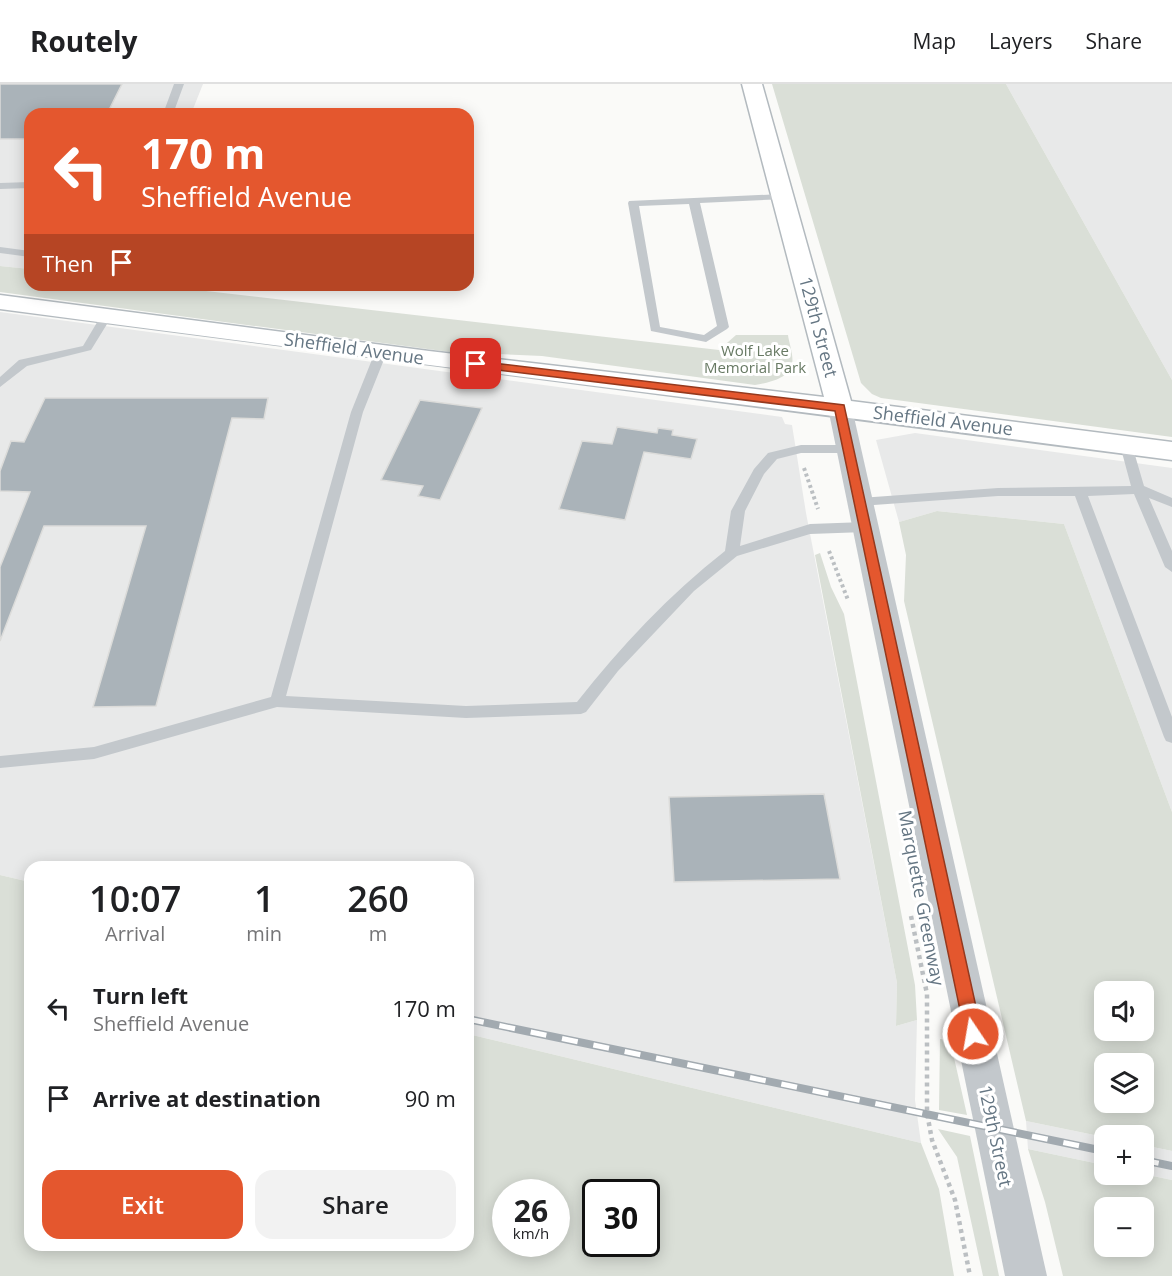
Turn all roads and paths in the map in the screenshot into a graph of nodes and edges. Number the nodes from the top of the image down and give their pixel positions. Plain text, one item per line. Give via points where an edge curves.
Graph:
1 (179, 84) edge
2 (752, 84) edge
3 (170, 108) edge
4 (24, 185) edge
5 (0, 186) edge
6 (782, 197) junction
7 (694, 201) junction
8 (0, 250) edge
9 (24, 253) edge
10 (0, 302) edge
11 (106, 316) junction
12 (381, 352) junction
13 (0, 383) edge
14 (840, 408) junction
15 (1126, 445) junction
16 (849, 449) junction
17 (1172, 451) edge
18 (1138, 489) junction
19 (1080, 492) junction
20 (1172, 503) edge
21 (863, 515) junction
22 (823, 527) junction
23 (732, 553) junction
24 (1172, 567) edge
25 (850, 604) dead end
26 (277, 701) junction
27 (1172, 737) edge
28 (0, 762) edge
29 (911, 914) dead end
30 (970, 1276) edge
31 (1026, 1276) edge

1 - 3 lane
2 - 6 main road, 129th Street
4 - 5 lane
6 - 7 lane
6 - 14 main road, 129th Street
7 - 7 lane via 633,203 655,329 706,339 723,327
8 - 9 lane
10 - 11 main road, Sheffield Avenue
11 - 12 main road, Sheffield Avenue
11 - 13 lane via 87,348 23,363
12 - 14 main road, Sheffield Avenue
12 - 26 lane via 357,412
14 - 15 main road, Sheffield Avenue
14 - 16 street, 129th Street
15 - 17 main road, Sheffield Avenue
15 - 18 lane
16 - 21 street, 129th Street
16 - 23 lane via 801,449 773,456 759,472 738,511
18 - 19 lane
18 - 20 lane
18 - 24 lane
19 - 21 lane via 998,492
19 - 27 lane
21 - 22 lane
21 - 31 street, 129th Street
22 - 23 lane
22 - 25 path via 839,582
23 - 26 lane via 689,587 613,667 581,708 466,712
26 - 28 lane via 94,753
29 - 30 path, Marquette Greenway via 927,994 927,1113 932,1140 955,1200

